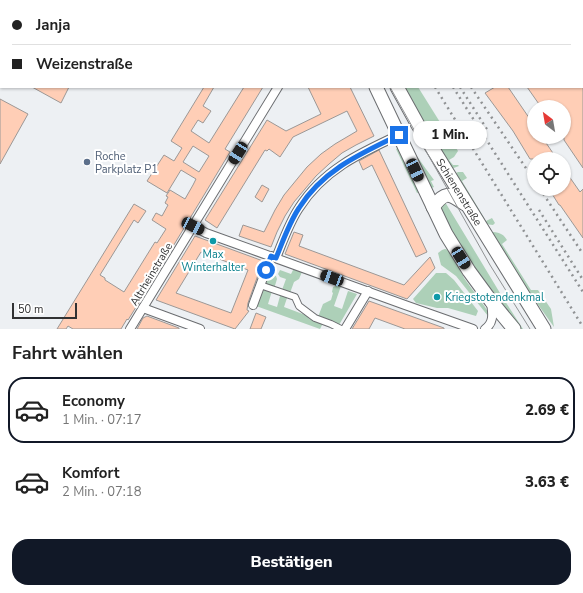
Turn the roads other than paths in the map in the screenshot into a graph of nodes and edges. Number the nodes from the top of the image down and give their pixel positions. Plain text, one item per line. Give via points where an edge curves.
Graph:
1 (277, 88) edge
2 (376, 88) edge
3 (398, 88) edge
4 (399, 135) junction
5 (469, 206) junction
6 (432, 207) junction
7 (193, 226) junction
8 (274, 257) junction
9 (260, 285) junction
10 (368, 291) junction
11 (491, 301) junction
12 (253, 305) dead end
13 (143, 308) junction
14 (130, 329) edge
15 (200, 329) edge
16 (341, 329) edge
17 (345, 329) edge
18 (473, 329) edge
19 (485, 329) edge
20 (514, 329) edge
21 (544, 329) edge

1 - 7 street, Altrheinstraße
2 - 4 main road
3 - 5 main road, Schienenstraße
4 - 6 main road
4 - 8 street via 344,163 314,188 300,207
5 - 6 main road via 450,195 439,199
5 - 21 main road, Schienenstraße
6 - 11 main road via 453,246
7 - 8 street
7 - 13 street, Altrheinstraße
8 - 9 street
8 - 10 street
9 - 12 street
9 - 16 street via 295,297 298,306 315,318
10 - 17 street
10 - 18 street
11 - 19 street via 491,323
11 - 20 main road
13 - 14 street, Altrheinstraße
13 - 15 street

